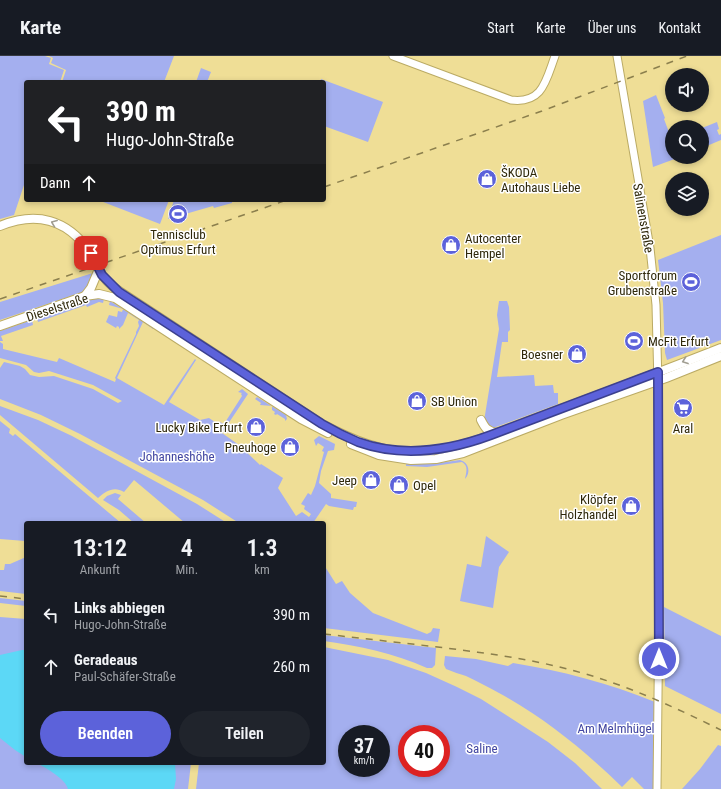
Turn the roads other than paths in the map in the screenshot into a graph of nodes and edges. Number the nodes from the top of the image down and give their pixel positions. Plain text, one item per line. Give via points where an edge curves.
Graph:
1 (393, 56) edge
2 (555, 56) edge
3 (618, 56) edge
4 (0, 226) edge
5 (99, 269) junction
6 (117, 295) junction
7 (85, 296) junction
8 (0, 326) edge
9 (721, 348) edge
10 (721, 356) edge
11 (658, 372) junction
12 (658, 381) junction
13 (481, 420) dead end
14 (496, 433) junction
15 (657, 789) edge

1 - 2 street via 517,100 531,98 538,93 545,83
3 - 11 street, Salinenstraße via 654,277
5 -> 4 main road via 80,239 57,223 29,218
5 - 6 main road
5 - 7 main road via 94,283
6 - 7 main road, Dieselstraße
6 - 12 main road via 301,419 349,444 392,458 436,459 477,449 561,415
6 - 14 main road via 348,438 380,448 417,452 478,440
7 - 8 main road, Dieselstraße
9 -> 11 main road
10 - 12 main road
11 - 12 street, Salinenstraße
11 - 14 main road
12 - 15 street, Salinenstraße
13 - 14 main road via 485,429

